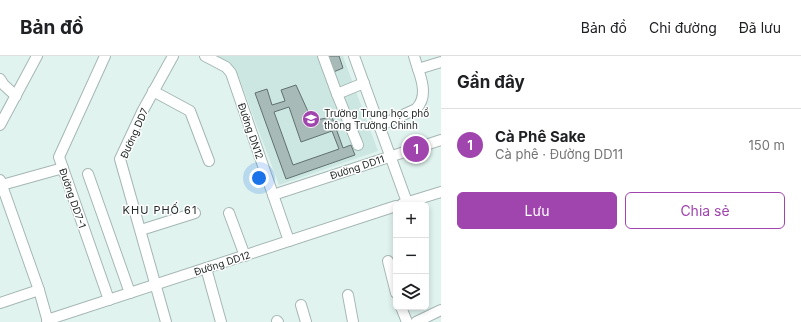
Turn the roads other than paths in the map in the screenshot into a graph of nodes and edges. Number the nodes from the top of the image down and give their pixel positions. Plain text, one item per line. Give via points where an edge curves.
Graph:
1 (37, 56) edge
2 (105, 56) edge
3 (173, 56) edge
4 (205, 56) edge
5 (323, 56) edge
6 (354, 56) edge
7 (414, 56) edge
8 (441, 62) edge
9 (418, 69) junction
10 (0, 79) edge
11 (364, 83) junction
12 (153, 91) junction
13 (337, 94) junction
14 (16, 96) junction
15 (0, 125) edge
16 (379, 126) junction
17 (441, 140) edge
18 (358, 145) dead end
19 (391, 156) junction
20 (209, 161) dead end
21 (63, 168) junction
22 (88, 174) dead end
23 (0, 182) edge
24 (441, 192) edge
25 (273, 195) junction
26 (404, 202) edge
27 (411, 202) edge
28 (393, 207) edge
29 (195, 212) dead end
30 (229, 213) dead end
31 (141, 230) junction
32 (289, 241) junction
33 (245, 256) junction
34 (388, 262) dead end
35 (206, 268) junction
36 (393, 281) edge
37 (156, 284) junction
38 (39, 290) junction
39 (130, 293) junction
40 (348, 295) dead end
41 (109, 300) junction
42 (0, 303) edge
43 (301, 305) dead end
44 (402, 310) edge
45 (436, 315) edge
46 (48, 321) edge
47 (166, 322) edge
48 (221, 322) edge
49 (306, 322) edge
50 (353, 322) edge
51 (407, 322) edge
52 (416, 322) edge

1 - 14 street
2 - 21 street, Đường DD7-1 via 59,157
3 - 12 street, Đường DD7
4 - 25 street, Đường DN12 via 226,67 231,73
5 - 13 street
6 - 11 street
7 - 9 street
8 - 9 street
9 - 16 street via 424,91 419,106
10 - 14 street
11 - 13 street
11 - 16 street
12 - 20 street via 190,111
12 - 31 street, Đường DD7 via 120,159
13 - 18 street
14 - 15 street
16 - 19 street
17 - 19 street, Đường DD11
19 - 25 street, Đường DD11
19 - 26 street
21 - 23 street
21 - 41 street, Đường DD7-1
22 - 39 street
23 - 38 street
24 - 27 street
25 - 32 street, Đường DN12
28 - 32 street, Đường DD12
29 - 31 street
30 - 33 street
31 - 37 street, Đường DD7
32 - 33 street, Đường DD12
33 - 35 street, Đường DD12
34 - 36 street
35 - 37 street, Đường DD12
35 - 48 street
37 - 39 street, Đường DD12
37 - 47 street, Đường DD7
38 - 42 street
38 - 46 street
39 - 41 street, Đường DD12
40 - 50 street
41 - 46 street, Đường DD12
43 - 49 street
44 - 51 street
45 - 52 street

